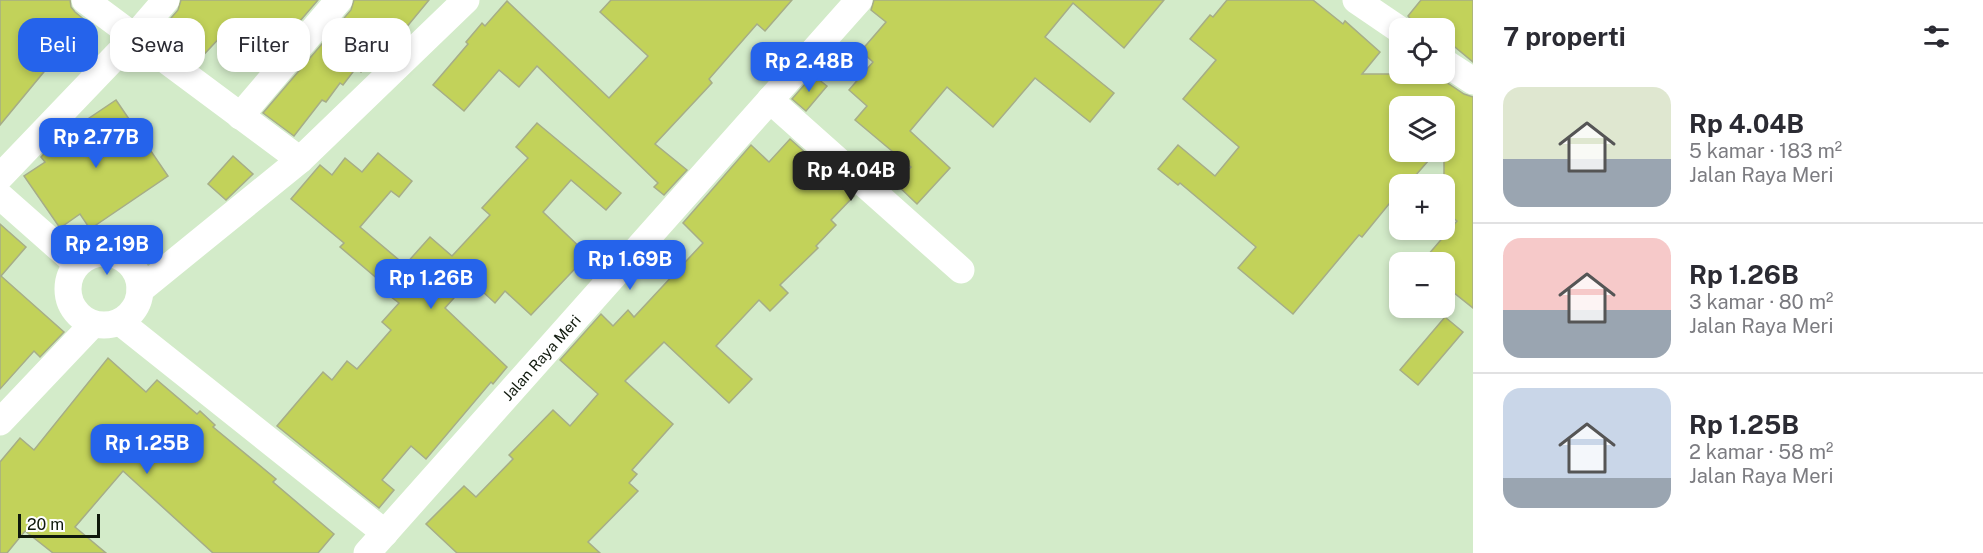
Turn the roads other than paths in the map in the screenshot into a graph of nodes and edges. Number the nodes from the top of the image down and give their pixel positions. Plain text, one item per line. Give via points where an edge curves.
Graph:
1 (85, 0) edge
2 (166, 0) edge
3 (339, 0) edge
4 (466, 0) edge
5 (859, 0) edge
6 (1356, 0) edge
7 (150, 18) edge
8 (110, 19) edge
9 (1389, 22) edge
10 (110, 62) edge
11 (1455, 69) edge
12 (181, 72) edge
13 (1473, 81) edge
14 (770, 100) junction
15 (240, 116) junction
16 (300, 160) junction
17 (0, 177) edge
18 (0, 196) edge
19 (77, 264) junction
20 (961, 270) dead end
21 (140, 290) junction
22 (120, 322) junction
23 (93, 324) junction
24 (0, 422) edge
25 (385, 533) junction
26 (367, 553) edge

1 - 8 street
2 - 7 street
3 - 15 street
4 - 16 street
5 - 14 street, Jalan Raya Meri
6 - 9 street
10 - 17 street
11 - 13 street
12 - 15 street
14 - 20 street
14 - 25 street, Jalan Raya Meri
15 - 16 street
16 - 21 street
18 - 19 street
19 - 21 street via 87,256 112,253 133,267
19 - 23 street via 70,274 68,298 82,318
21 - 22 street via 138,303
22 - 23 street
22 - 25 street
23 - 24 street
25 - 26 street, Jalan Raya Meri

